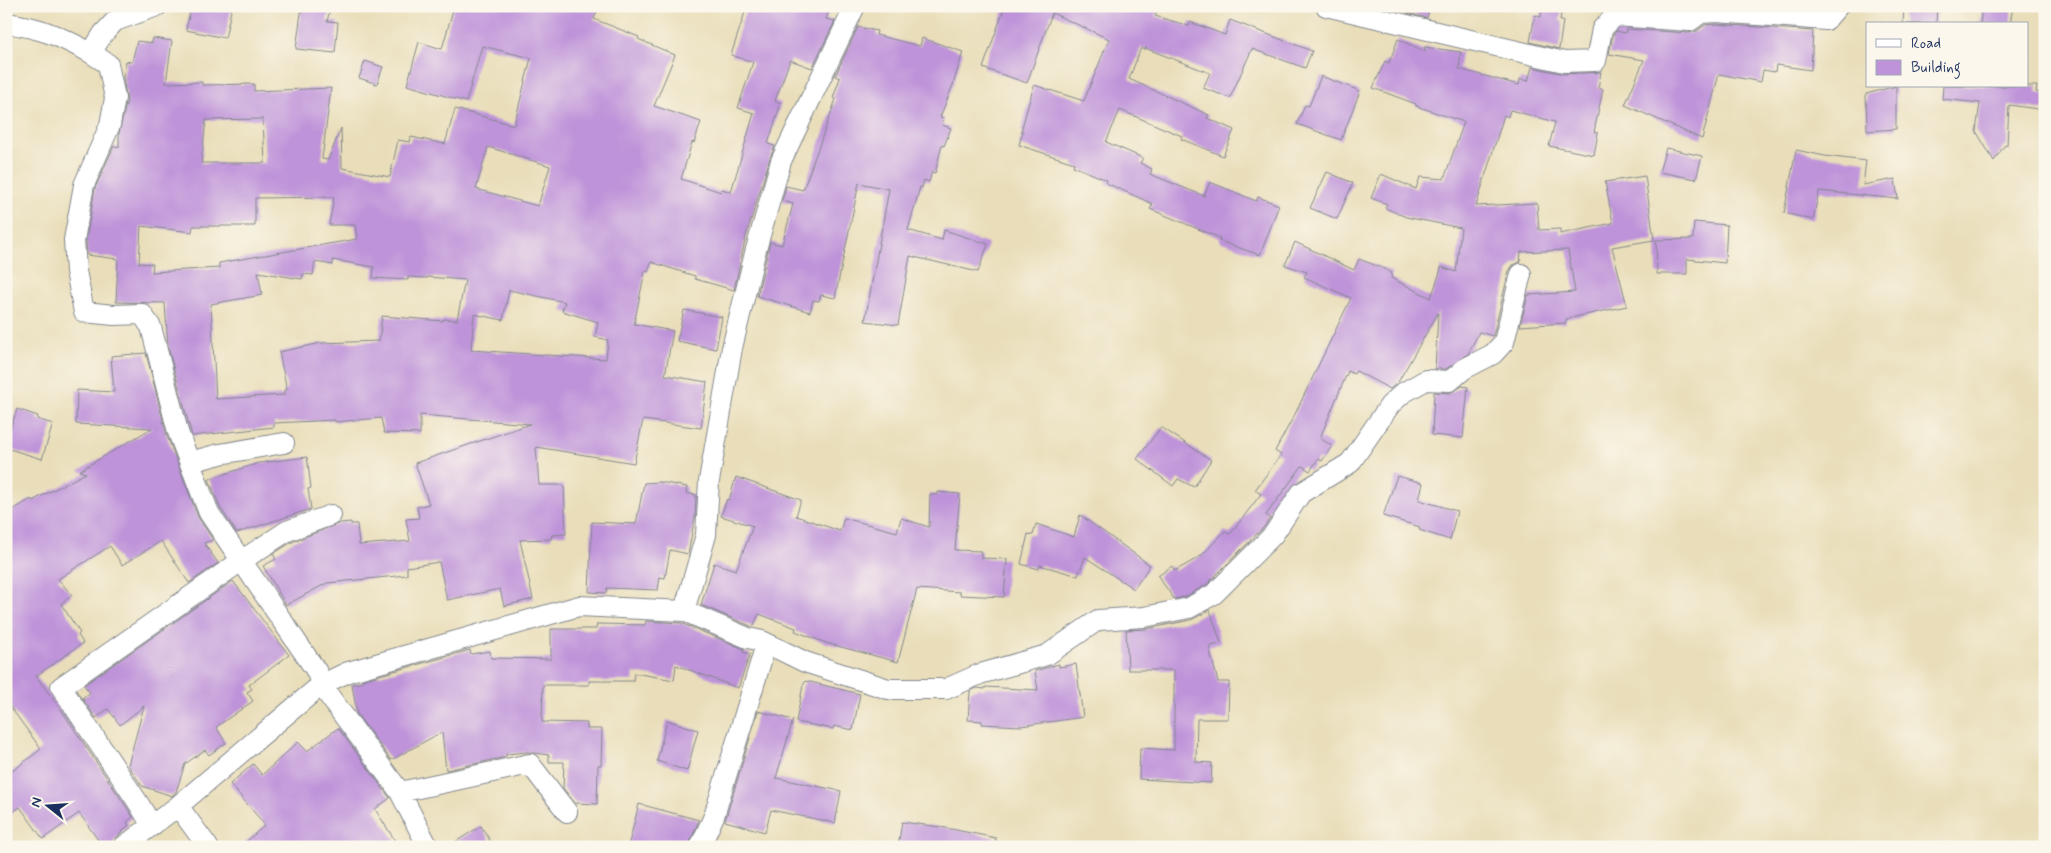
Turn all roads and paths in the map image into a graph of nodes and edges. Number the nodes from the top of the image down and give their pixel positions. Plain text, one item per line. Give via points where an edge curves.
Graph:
1 (157, 6) edge
2 (855, 6) edge
3 (1326, 6) edge
4 (1838, 6) edge
5 (6, 23) edge
6 (91, 53) junction
7 (1521, 274) dead end
8 (284, 443) dead end
9 (190, 462) junction
10 (331, 515) dead end
11 (241, 561) junction
12 (684, 611) junction
13 (762, 641) junction
14 (321, 684) junction
15 (400, 792) junction
16 (178, 806) junction
17 (567, 812) dead end
18 (152, 826) junction
19 (123, 847) edge
20 (208, 847) edge
21 (428, 847) edge
22 (700, 847) edge

1 - 6 street via 115,21
2 - 12 street via 781,161 732,348 710,481 706,535
3 - 4 street via 1564,62 1596,61 1602,29 1615,16 1690,21 1701,13 1716,12 1826,20
5 - 6 street via 34,27
6 - 9 street via 108,64 116,98 110,124 84,185 74,240 84,312 142,314 150,327 178,432
7 - 13 street via 1504,342 1493,354 1464,369 1450,382 1426,380 1403,393 1390,405 1350,463 1300,493 1272,535 1239,570 1214,594 1189,608 1144,617 1098,620 1047,655 980,674 946,688 888,689 805,662
8 - 9 street
9 - 11 street via 210,513
10 - 11 street via 287,531
11 - 14 street via 317,672
11 - 18 street via 61,687
12 - 13 street
12 - 14 street via 579,606 348,672
13 - 22 street via 765,648 762,658 714,816
14 - 15 street
14 - 16 street
15 - 17 street via 530,764
15 - 21 street
16 - 18 street
16 - 20 street
18 - 19 street

